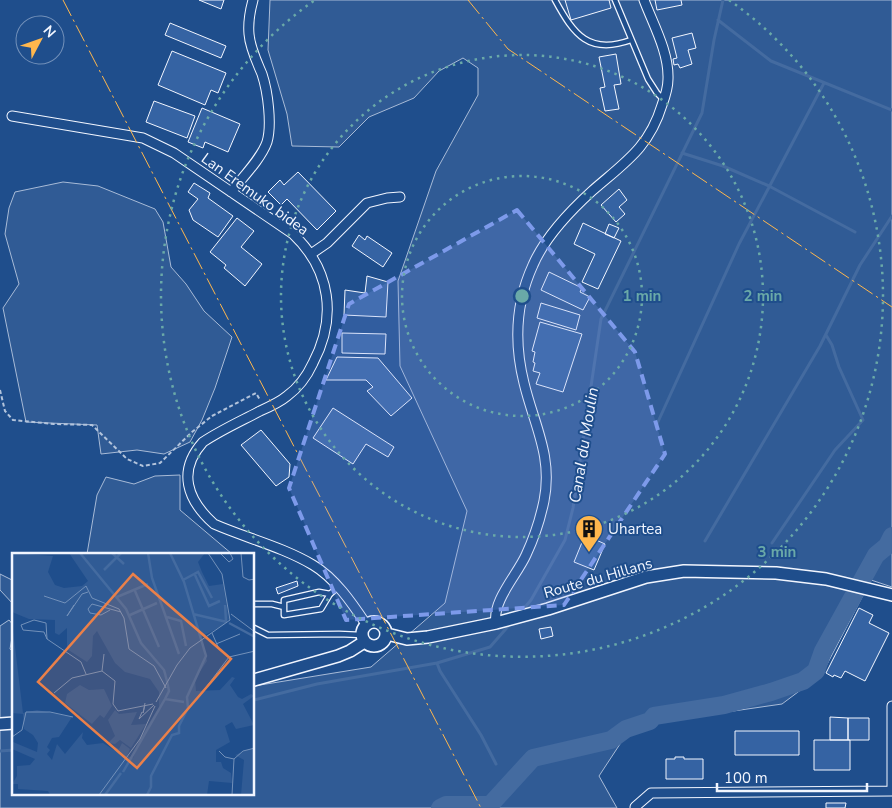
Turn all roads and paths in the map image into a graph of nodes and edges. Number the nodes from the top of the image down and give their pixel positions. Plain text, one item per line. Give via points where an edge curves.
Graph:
1 (253, 0) edge
2 (555, 0) edge
3 (614, 0) edge
4 (644, 0) edge
5 (631, 40) junction
6 (664, 100) junction
7 (12, 116) dead end
8 (231, 192) junction
9 (400, 197) dead end
10 (311, 254) junction
11 (0, 390) edge
12 (265, 409) junction
13 (338, 588) junction
14 (330, 594) junction
15 (892, 595) edge
16 (255, 604) edge
17 (284, 607) junction
18 (496, 622) junction
19 (255, 628) edge
20 (364, 634) junction
21 (387, 634) junction
22 (255, 680) edge
23 (892, 706) edge
24 (892, 791) edge
25 (635, 807) edge

1 - 8 street via 249,35 263,77 269,132 261,153
2 - 5 lane via 566,20 582,38 599,45 617,45
3 - 5 lane
4 - 6 street via 665,55 668,79
5 - 6 lane via 648,79
6 - 18 street via 648,138 637,152 579,204 553,234 534,263 523,291 519,313 519,354 524,384 547,462 546,480 535,534 519,570 496,608
7 - 8 street, Lan Eremuko bidea via 143,138 174,153
8 - 10 street, Lan Eremuko bidea via 293,234
9 - 10 street via 367,204
10 - 12 street, Lan Eremuko bidea via 324,282 328,313 325,333 319,353 301,383 287,397
11 - 12 path via 5,411 13,420 92,425 127,459 143,466 160,463 212,416 256,393
12 - 13 street, Lan Eremuko bidea via 215,434 196,450 187,475 194,502 214,524 306,561
13 - 14 lane
13 - 20 street, Lan Eremuko bidea
14 - 17 lane via 319,592 284,600
14 - 17 lane via 321,609 284,614
15 - 18 street, Route du Hillans via 826,579 776,573 684,572 646,577
16 - 17 lane
18 - 21 street, Route du Hillans via 428,637 407,639
19 - 20 lane via 268,635
20 - 21 street via 372,646 384,642
20 - 21 street via 372,622 381,623
20 - 22 street via 350,651
23 - 24 street
24 - 25 street via 651,793

